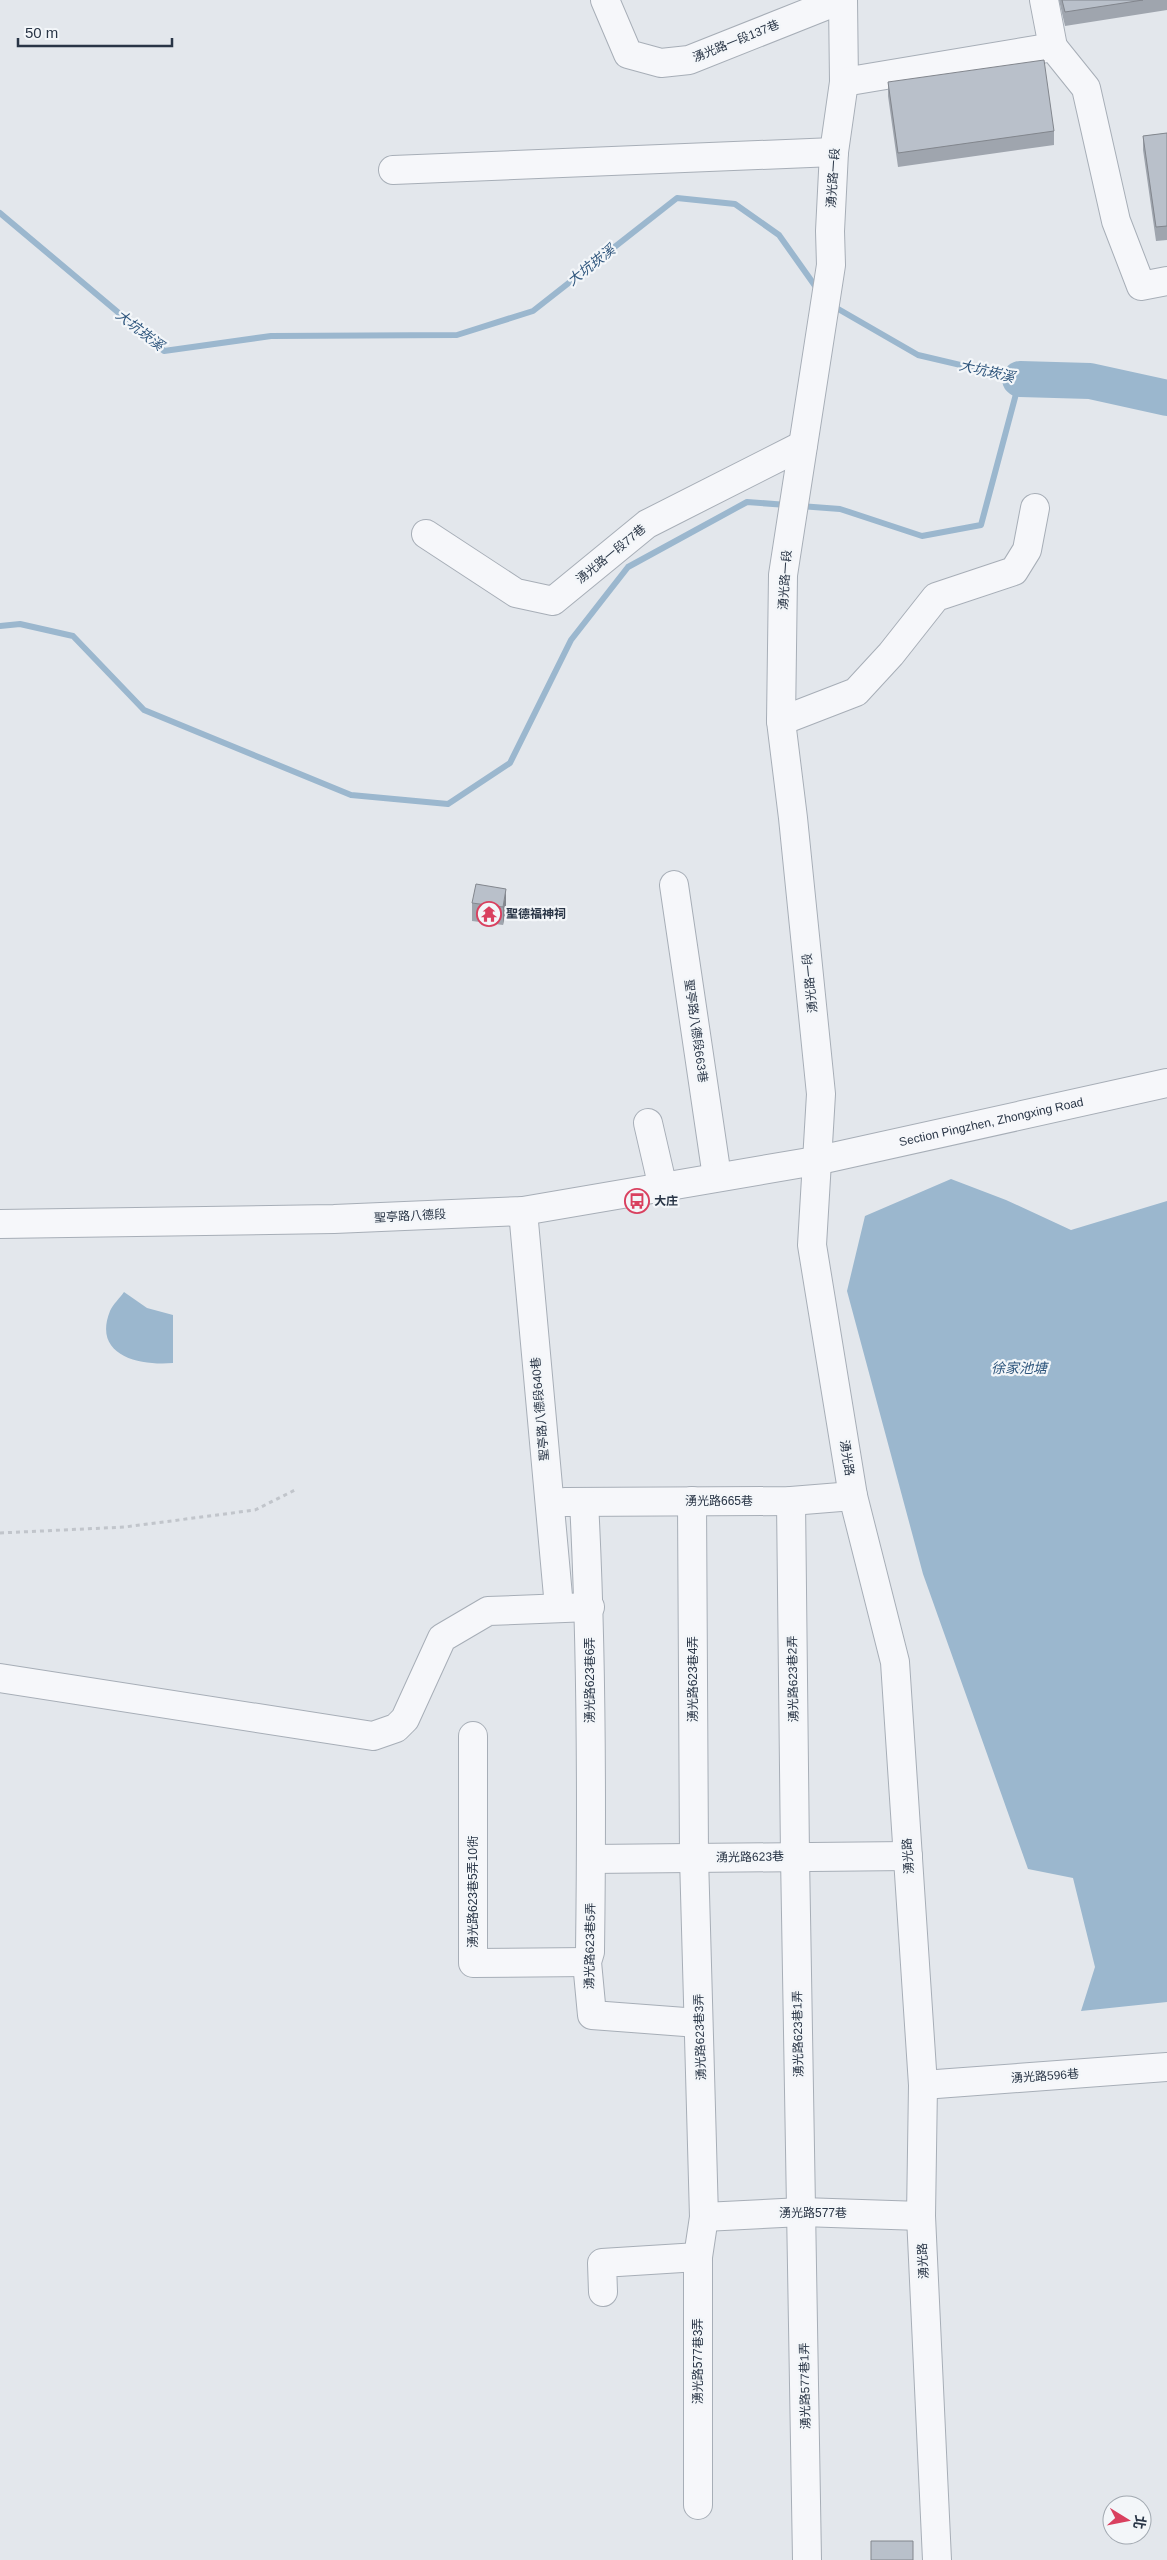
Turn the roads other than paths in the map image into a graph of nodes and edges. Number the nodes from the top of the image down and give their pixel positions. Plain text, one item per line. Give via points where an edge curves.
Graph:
1 (605, 0) edge
2 (842, 0) edge
3 (1044, 0) edge
4 (1053, 47) junction
5 (844, 82) junction
6 (834, 152) junction
7 (393, 170) dead end
8 (1167, 281) edge
9 (803, 444) junction
10 (1035, 508) dead end
11 (426, 534) dead end
12 (781, 721) junction
13 (674, 885) dead end
14 (1167, 1083) edge
15 (648, 1123) dead end
16 (815, 1161) junction
17 (717, 1177) junction
18 (663, 1188) junction
19 (523, 1211) junction
20 (0, 1224) edge
21 (853, 1496) junction
22 (692, 1501) junction
23 (791, 1501) junction
24 (549, 1502) junction
25 (584, 1502) junction
26 (560, 1607) junction
27 (590, 1607) junction
28 (0, 1678) edge
29 (473, 1736) dead end
30 (795, 1856) junction
31 (908, 1856) junction
32 (694, 1857) junction
33 (591, 1859) junction
34 (587, 1962) junction
35 (698, 2023) junction
36 (1167, 2067) edge
37 (923, 2085) junction
38 (802, 2212) junction
39 (921, 2216) junction
40 (704, 2217) junction
41 (698, 2257) junction
42 (603, 2292) dead end
43 (698, 2505) dead end
44 (807, 2560) edge
45 (937, 2560) edge

1 - 2 street, 湧光路一段137巷 via 628,54 661,63 689,60
2 - 5 street, 湧光路一段
3 - 4 street
4 - 5 street
4 - 8 street via 1086,88 1116,221 1141,286
5 - 6 street, 湧光路一段
6 - 7 street
6 - 9 street, 湧光路一段 via 831,265
9 - 11 street, 湧光路一段77巷 via 647,524 553,601 516,593
9 - 12 street, 湧光路一段 via 783,575
10 - 12 street via 1027,550 1014,570 936,597 856,692
12 - 16 street, 湧光路一段 via 794,818 821,1094
13 - 17 street, 聖亭路八德段663巷
14 - 16 street, Section Pingzhen, Zhongxing Road
15 - 18 street
16 - 17 street, 聖亭路八德段
16 - 21 street, 湧光路 via 812,1245
17 - 18 street, 聖亭路八德段
18 - 19 street, 聖亭路八德段
19 - 20 street, 聖亭路八德段 via 334,1219
19 - 24 street, 聖亭路八德段640巷
21 - 23 street, 湧光路665巷
21 - 31 street, 湧光路 via 895,1662
22 - 23 street, 湧光路665巷
22 - 25 street, 湧光路665巷
22 - 32 street, 湧光路623巷4弄
23 - 30 street, 湧光路623巷2弄
24 - 25 street, 湧光路665巷
24 - 26 street, 聖亭路八德段640巷
25 - 27 street, 湧光路623巷6弄
26 - 27 street
26 - 28 street via 488,1610 442,1638 405,1718 396,1728 373,1736
27 - 33 street, 湧光路623巷6弄
29 - 34 street, 湧光路623巷5弄10衖 via 473,1963
30 - 31 street, 湧光路623巷
30 - 32 street, 湧光路623巷
30 - 38 street, 湧光路623巷1弄
31 - 37 street, 湧光路
32 - 33 street, 湧光路623巷
32 - 35 street, 湧光路623巷3弄
33 - 34 street, 湧光路623巷5弄 via 590,1952
34 - 35 street, 湧光路623巷5弄 via 592,2016
35 - 40 street, 湧光路623巷3弄
36 - 37 street, 湧光路596巷
37 - 39 street, 湧光路
38 - 39 street, 湧光路577巷
38 - 40 street, 湧光路577巷
38 - 44 street, 湧光路577巷1弄
39 - 45 street, 湧光路
40 - 41 street, 湧光路577巷3弄
41 - 42 street via 602,2263
41 - 43 street, 湧光路577巷3弄

